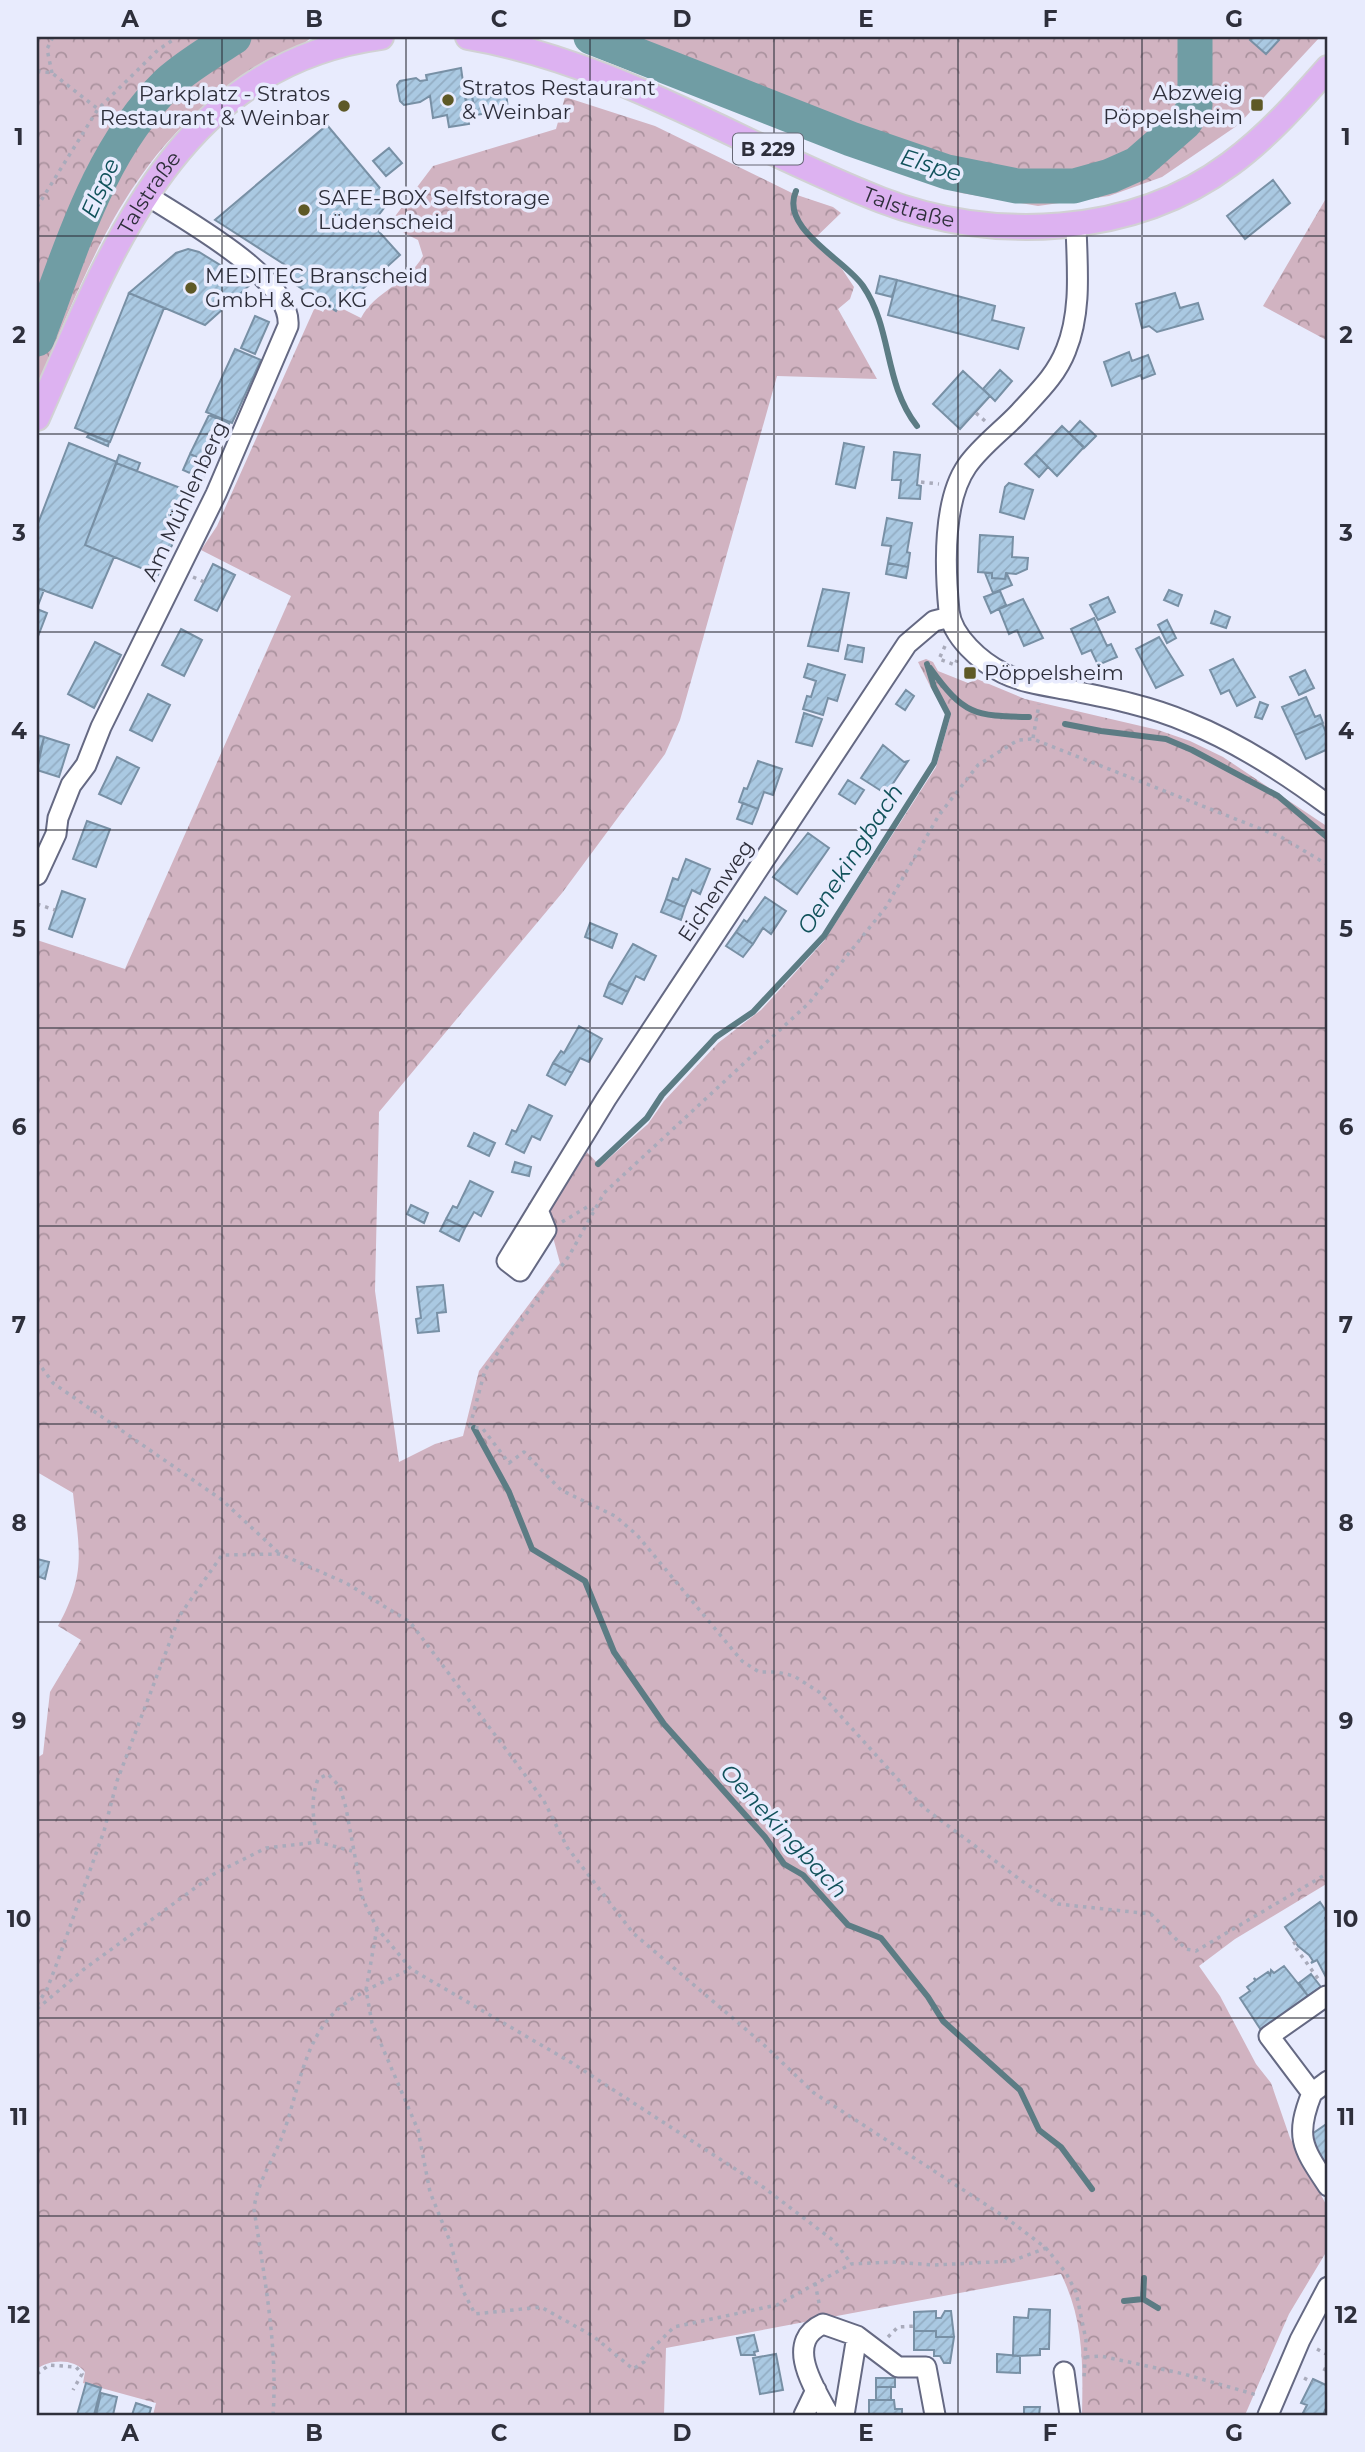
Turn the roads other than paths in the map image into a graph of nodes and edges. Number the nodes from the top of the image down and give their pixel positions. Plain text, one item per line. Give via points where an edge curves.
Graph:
1 (381, 37) edge
2 (468, 37) edge
3 (342, 39) edge
4 (1328, 68) edge
5 (145, 194) junction
6 (1076, 225) junction
7 (37, 418) edge
8 (950, 617) junction
9 (1328, 805) edge
10 (37, 875) edge
11 (538, 1210) junction
12 (1326, 1993) edge
13 (1328, 2081) edge
14 (1312, 2093) junction
15 (1328, 2186) edge
16 (1328, 2287) edge
17 (857, 2336) junction
18 (1064, 2381) road end
19 (816, 2390) junction
20 (1271, 2407) edge
21 (804, 2415) edge
22 (829, 2415) edge
23 (844, 2415) edge
24 (935, 2415) edge
25 (1070, 2415) edge

1 - 3 main road, Talstraße
2 - 6 main road, Talstraße / B 229 via 533,49 616,80 882,200 965,224
3 - 5 main road, Talstraße via 281,68 227,102 181,146
4 - 6 main road, Talstraße / B 229 via 1276,124 1229,165 1160,203
5 - 7 main road, Talstraße via 114,247
5 - 10 street, Am Mühlenberg via 267,278 286,308 288,326 216,494 86,765 71,785
6 - 8 street via 1077,304 1066,352 1053,376 983,446 962,474 947,551
8 - 9 street via 953,627 980,657 1003,673 1184,720 1222,737
8 - 11 street, Eichenweg via 934,621 906,645 606,1099
11 - 11 street, Eichenweg via 546,1230 520,1271 507,1261
12 - 14 street via 1269,2036
13 - 14 street
14 - 15 street via 1300,2132
16 - 20 street
17 - 19 street via 823,2324 808,2335 802,2355
17 - 23 street
17 - 24 street via 898,2367 926,2367
18 - 25 street
19 - 21 street
19 - 22 street

